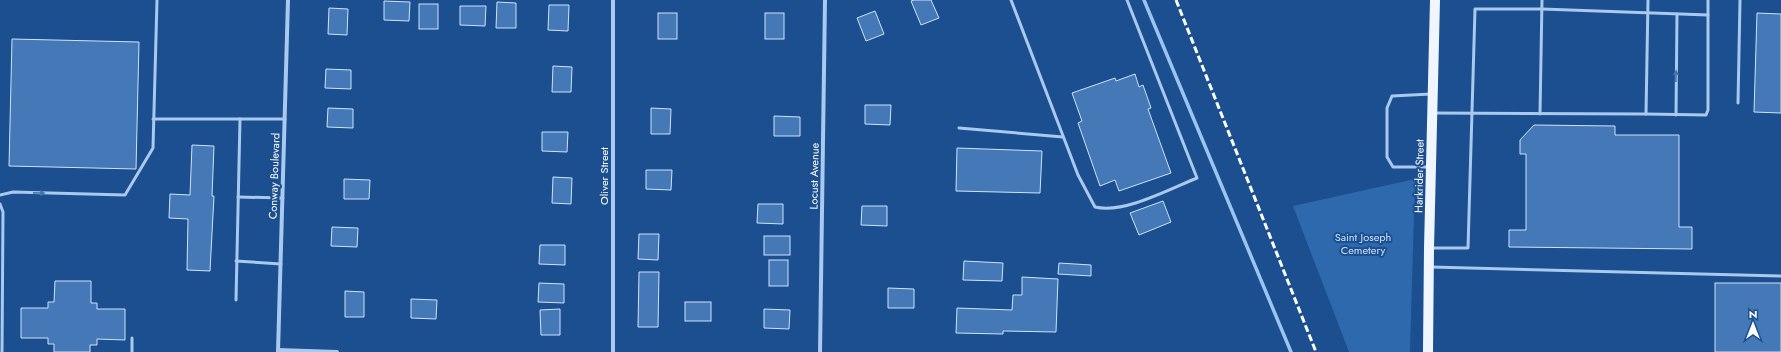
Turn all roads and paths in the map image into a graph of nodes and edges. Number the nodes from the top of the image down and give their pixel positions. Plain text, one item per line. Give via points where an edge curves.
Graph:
1 (157, 0) edge
2 (288, 0) edge
3 (613, 0) edge
4 (825, 0) edge
5 (1011, 0) edge
6 (1126, 0) edge
7 (1435, 0) edge
8 (1542, 0) edge
9 (1648, 0) edge
10 (1708, 0) edge
11 (1740, 0) edge
12 (1542, 9) junction
13 (1648, 13) junction
14 (1678, 14) junction
15 (1708, 15) junction
16 (1432, 94) junction
17 (1738, 103) dead end
18 (1432, 113) junction
19 (1472, 113) junction
20 (1540, 114) junction
21 (1646, 114) junction
22 (1676, 115) junction
23 (154, 119) junction
24 (240, 119) junction
25 (285, 119) junction
26 (959, 128) dead end
27 (1063, 137) junction
28 (1431, 167) junction
29 (0, 195) edge
30 (238, 197) junction
31 (283, 198) junction
32 (0, 204) edge
33 (1429, 248) junction
34 (236, 261) junction
35 (281, 264) junction
36 (1429, 267) junction
37 (1781, 276) edge
38 (236, 300) dead end
39 (132, 338) dead end
40 (278, 351) edge
41 (2, 352) edge
42 (132, 352) edge
43 (337, 352) edge
44 (613, 352) edge
45 (820, 352) edge
46 (1428, 352) edge

1 - 23 lane
2 - 25 street, Conway Boulevard
3 - 44 street, Oliver Street
4 - 45 street, Locust Avenue
5 - 27 lane
6 - 27 lane via 1197,178 1139,202 1104,209 1096,207 1078,174
7 - 16 main road, Harkrider Street
8 - 12 lane
9 - 13 lane
10 - 15 lane
11 - 17 lane
12 - 13 lane
12 - 19 lane via 1475,9
12 - 20 lane
13 - 14 lane
13 - 21 lane
14 - 15 lane
22 -> 14 lane
15 - 22 lane via 1708,110 1706,115
16 - 18 main road, Harkrider Street
16 - 28 lane via 1392,96 1387,108 1387,157 1393,166
18 - 19 lane
18 - 28 main road, Harkrider Street
19 - 20 lane
19 - 33 lane via 1468,248
20 - 21 lane
21 - 22 lane
23 - 24 lane
29 -> 23 lane via 13,192 125,195 153,148
24 - 25 lane
24 - 30 lane
25 - 31 street, Conway Boulevard
26 - 27 lane
28 - 33 main road, Harkrider Street
30 - 31 lane
30 - 34 lane
31 - 35 street, Conway Boulevard
32 - 41 lane via 3,212
33 - 36 main road, Harkrider Street
34 - 35 lane
34 - 38 lane
35 - 40 street, Conway Boulevard
36 - 37 lane
36 - 46 main road, Harkrider Street
39 - 42 lane
40 - 43 street

